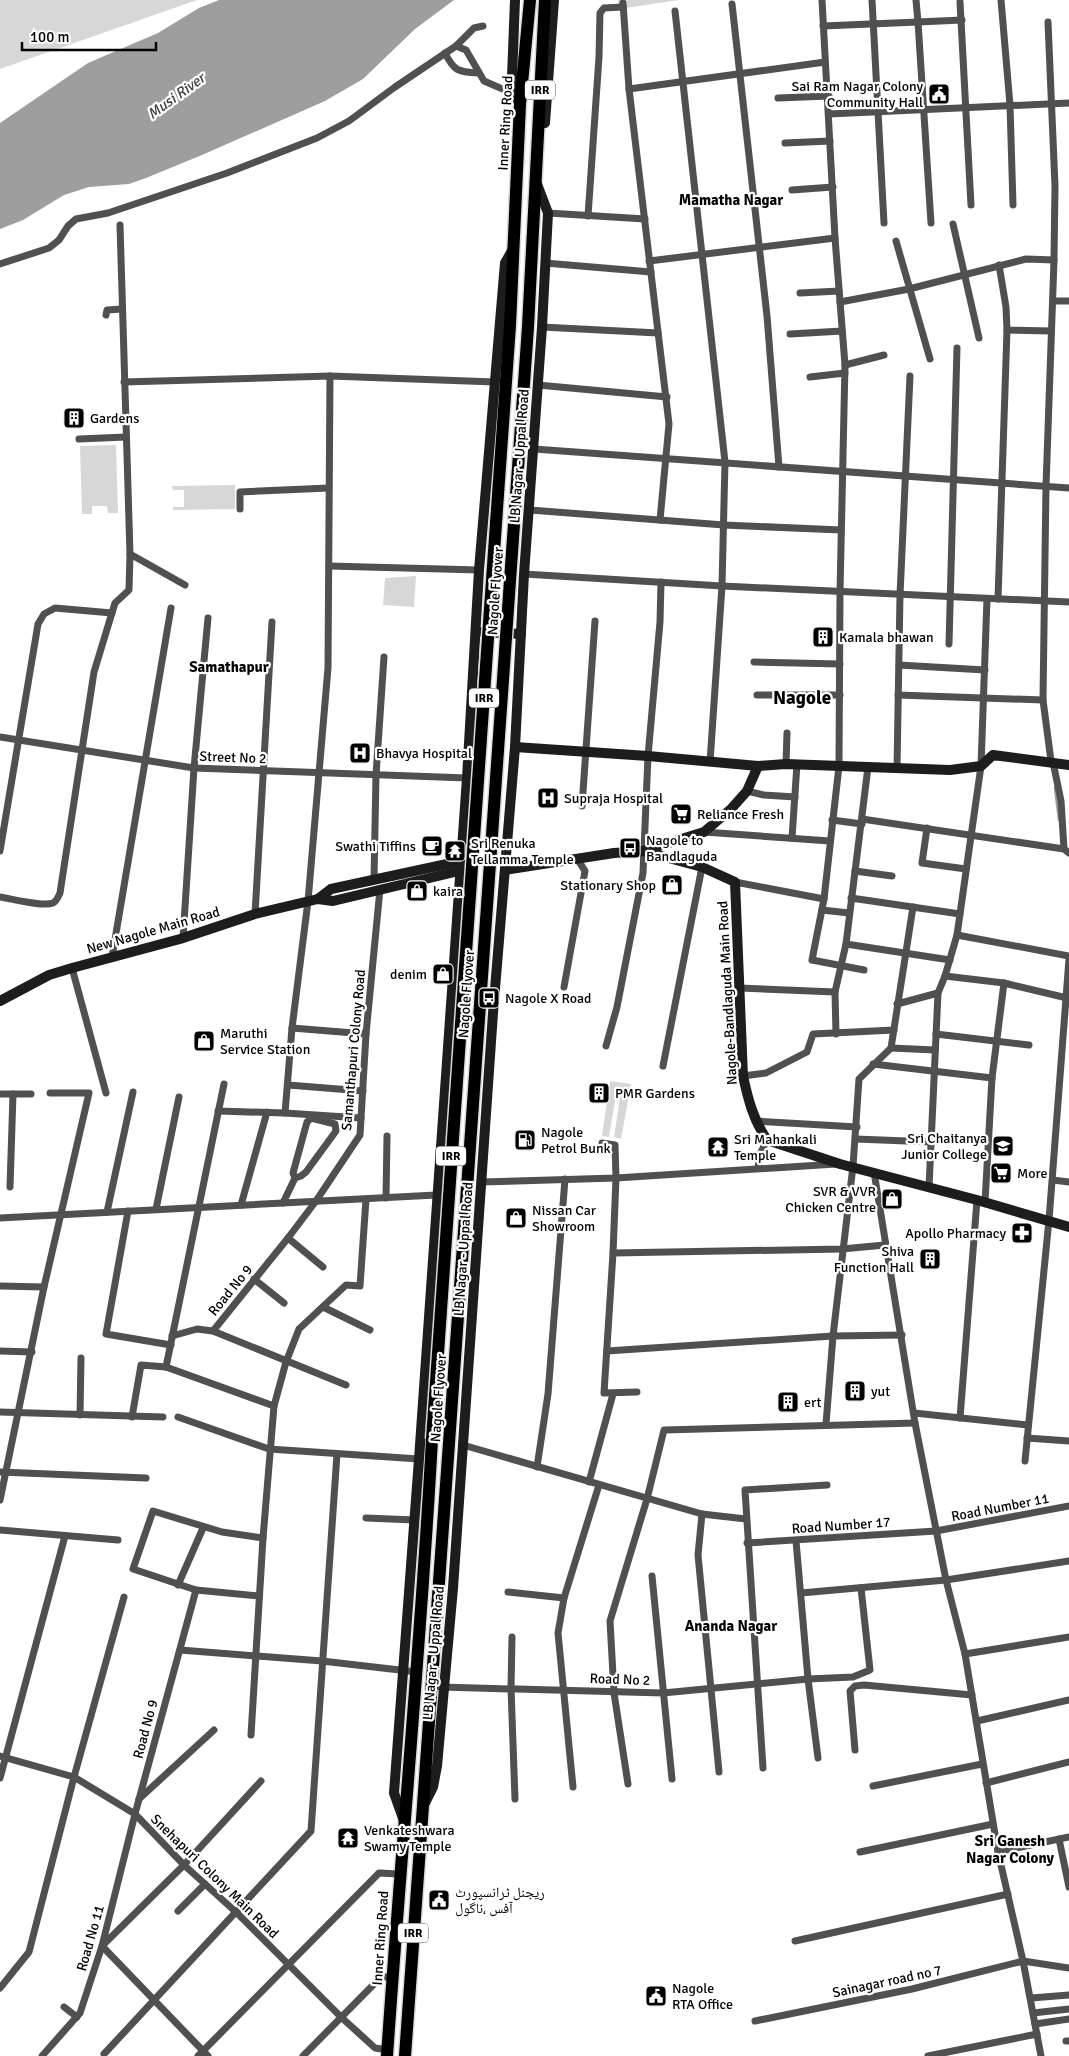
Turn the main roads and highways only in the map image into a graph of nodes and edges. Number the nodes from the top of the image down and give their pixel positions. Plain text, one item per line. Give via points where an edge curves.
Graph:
1 (530, 0) edge
2 (545, 0) edge
3 (514, 248) joint
4 (404, 1821) joint
5 (388, 2053) edge
6 (405, 2056) edge

1 - 3 highway, Inner Ring Road / IRR via 517,99
2 - 6 highway, Nagole Flyover / IRR, bridge via 528,327 450,1443 438,1687 421,1811
3 - 4 highway, Nagole Flyover / IRR, bridge via 432,1439 411,1671
4 - 5 highway, Inner Ring Road / IRR

